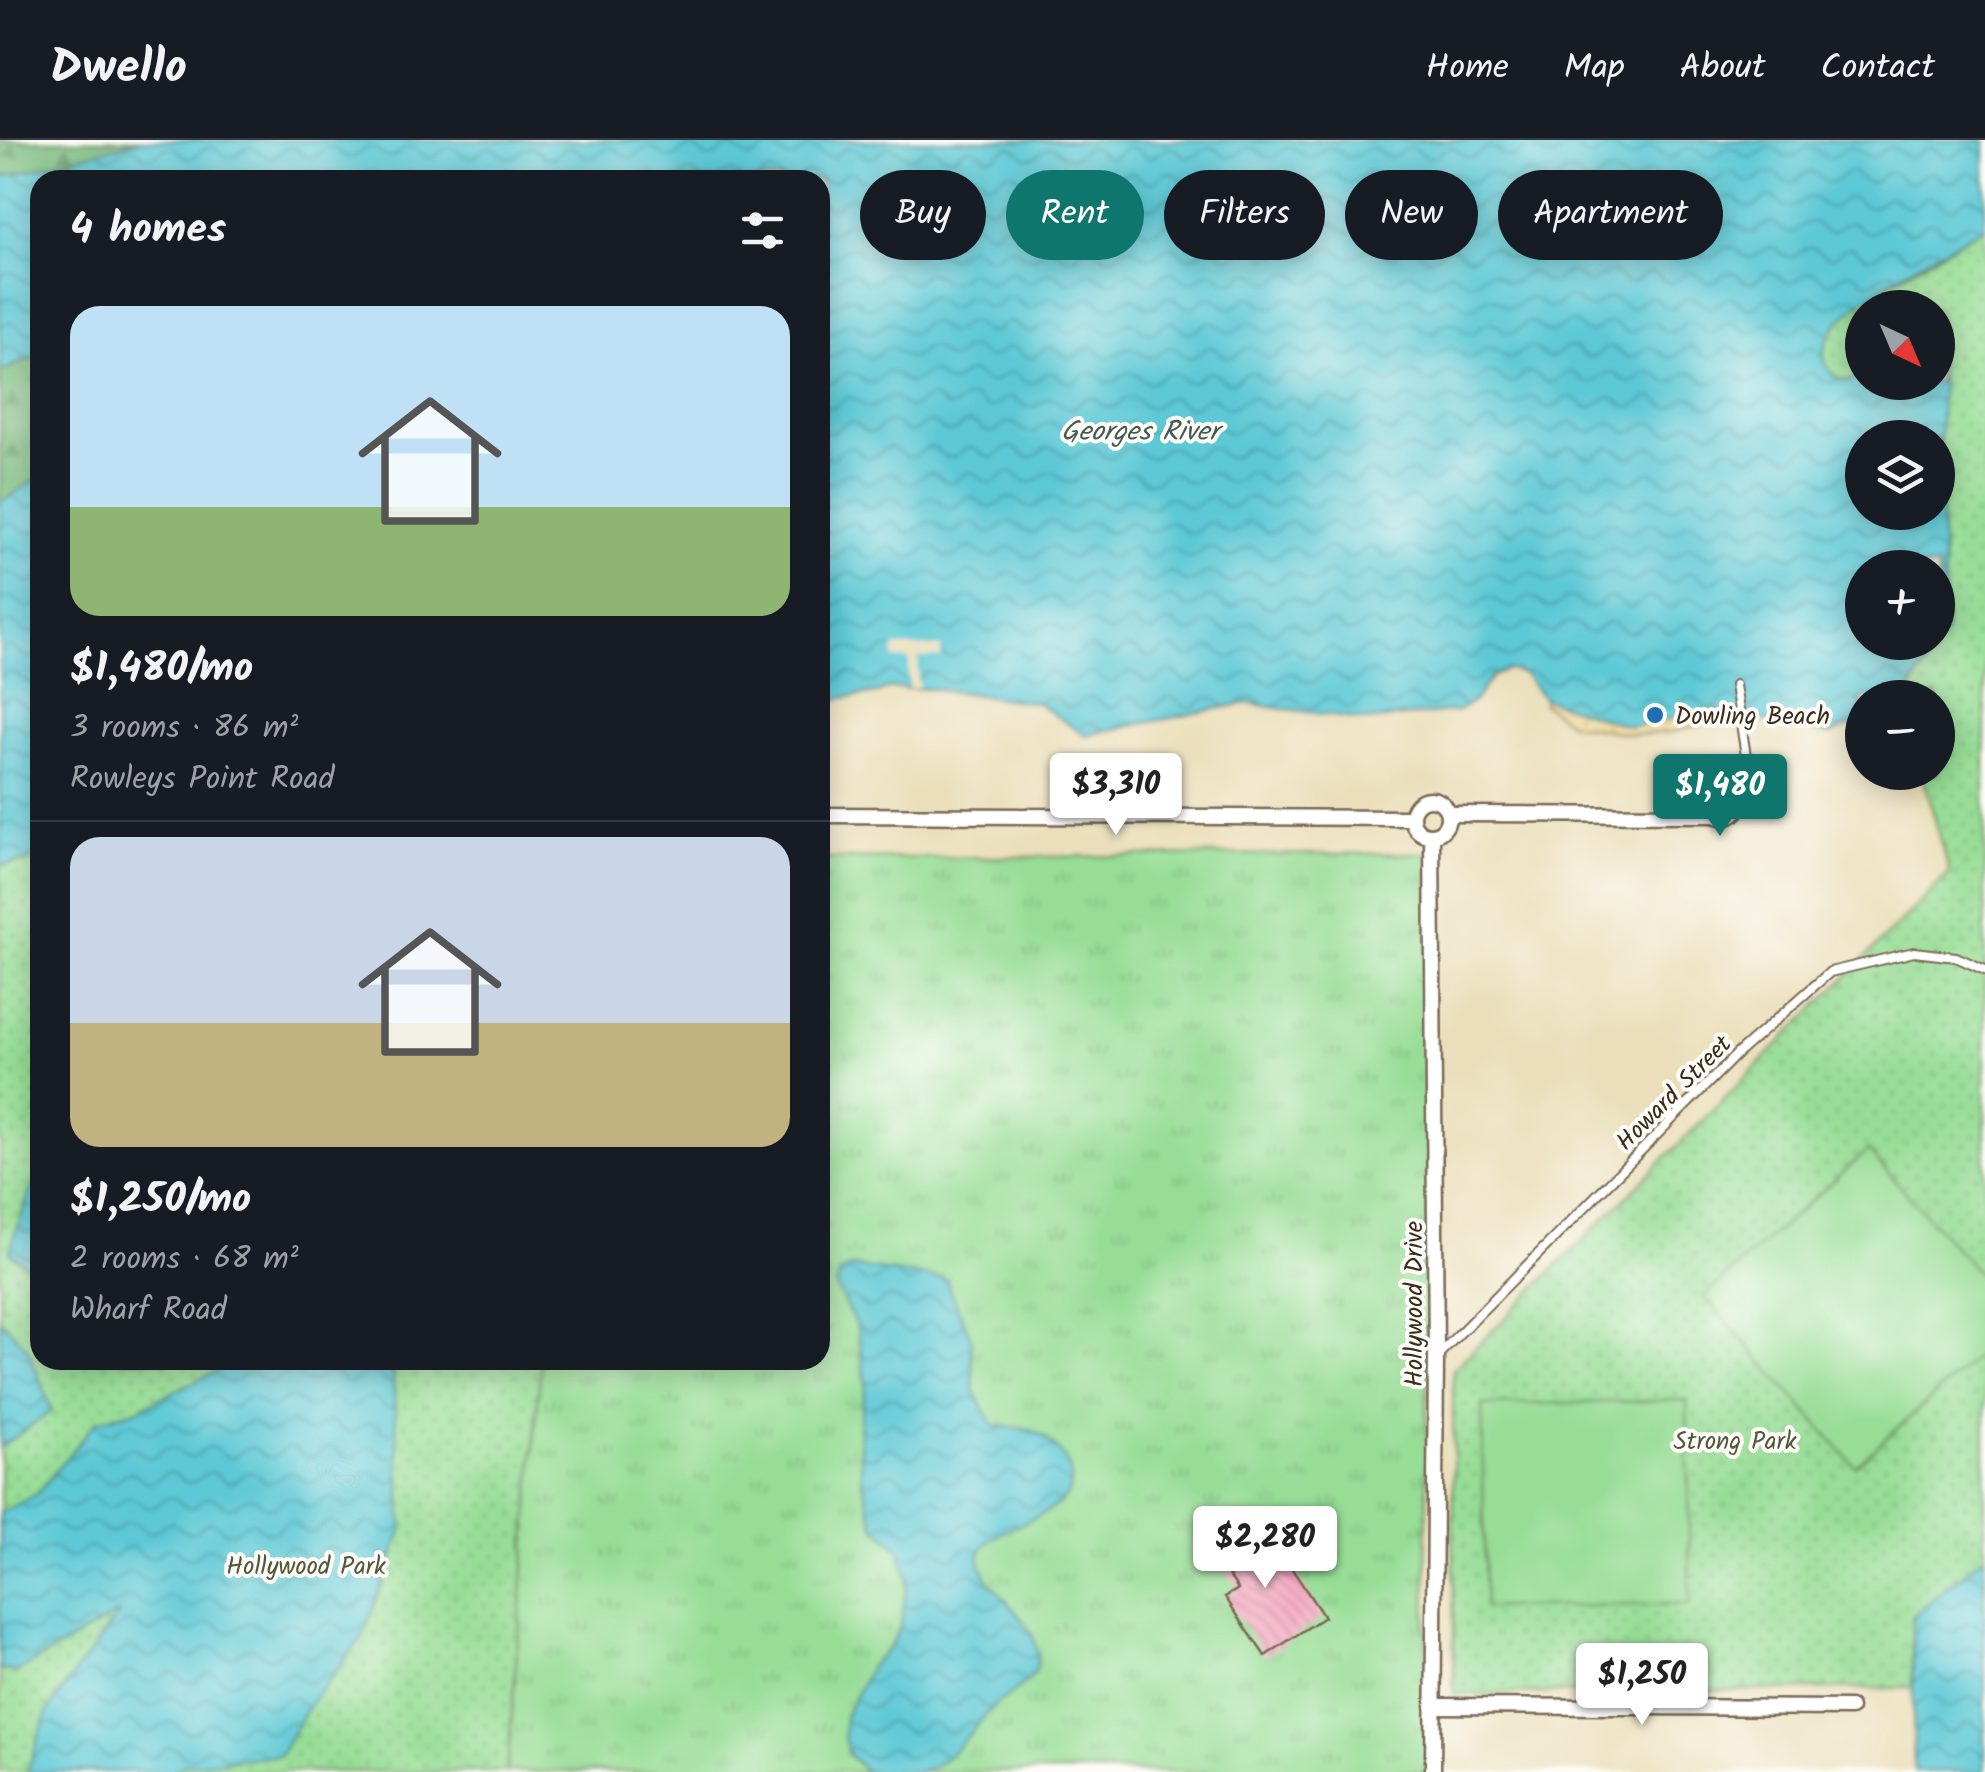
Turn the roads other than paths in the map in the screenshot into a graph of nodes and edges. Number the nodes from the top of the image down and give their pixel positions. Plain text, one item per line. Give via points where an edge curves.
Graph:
1 (1735, 684) dead end
2 (1739, 790) junction
3 (1448, 814) junction
4 (1713, 814) junction
5 (830, 815) edge
6 (1412, 818) junction
7 (1432, 836) junction
8 (1985, 970) edge
9 (1436, 1357) junction
10 (1434, 1706) junction
11 (1850, 1708) dead end
12 (1433, 1772) edge

1 - 2 lane via 1746,756
2 - 4 street via 1735,812
2 - 4 street via 1724,780 1712,783 1704,799
3 - 4 street
3 - 6 street via 1442,804 1424,800
3 - 7 street via 1446,826
5 - 6 street
6 - 7 street via 1420,833
7 - 9 street, Hollywood Drive
8 - 9 lane, Howard Street via 1956,957 1914,952 1830,972 1738,1053
9 - 10 street, Hollywood Drive
10 - 11 street
10 - 12 street, Hollywood Drive

